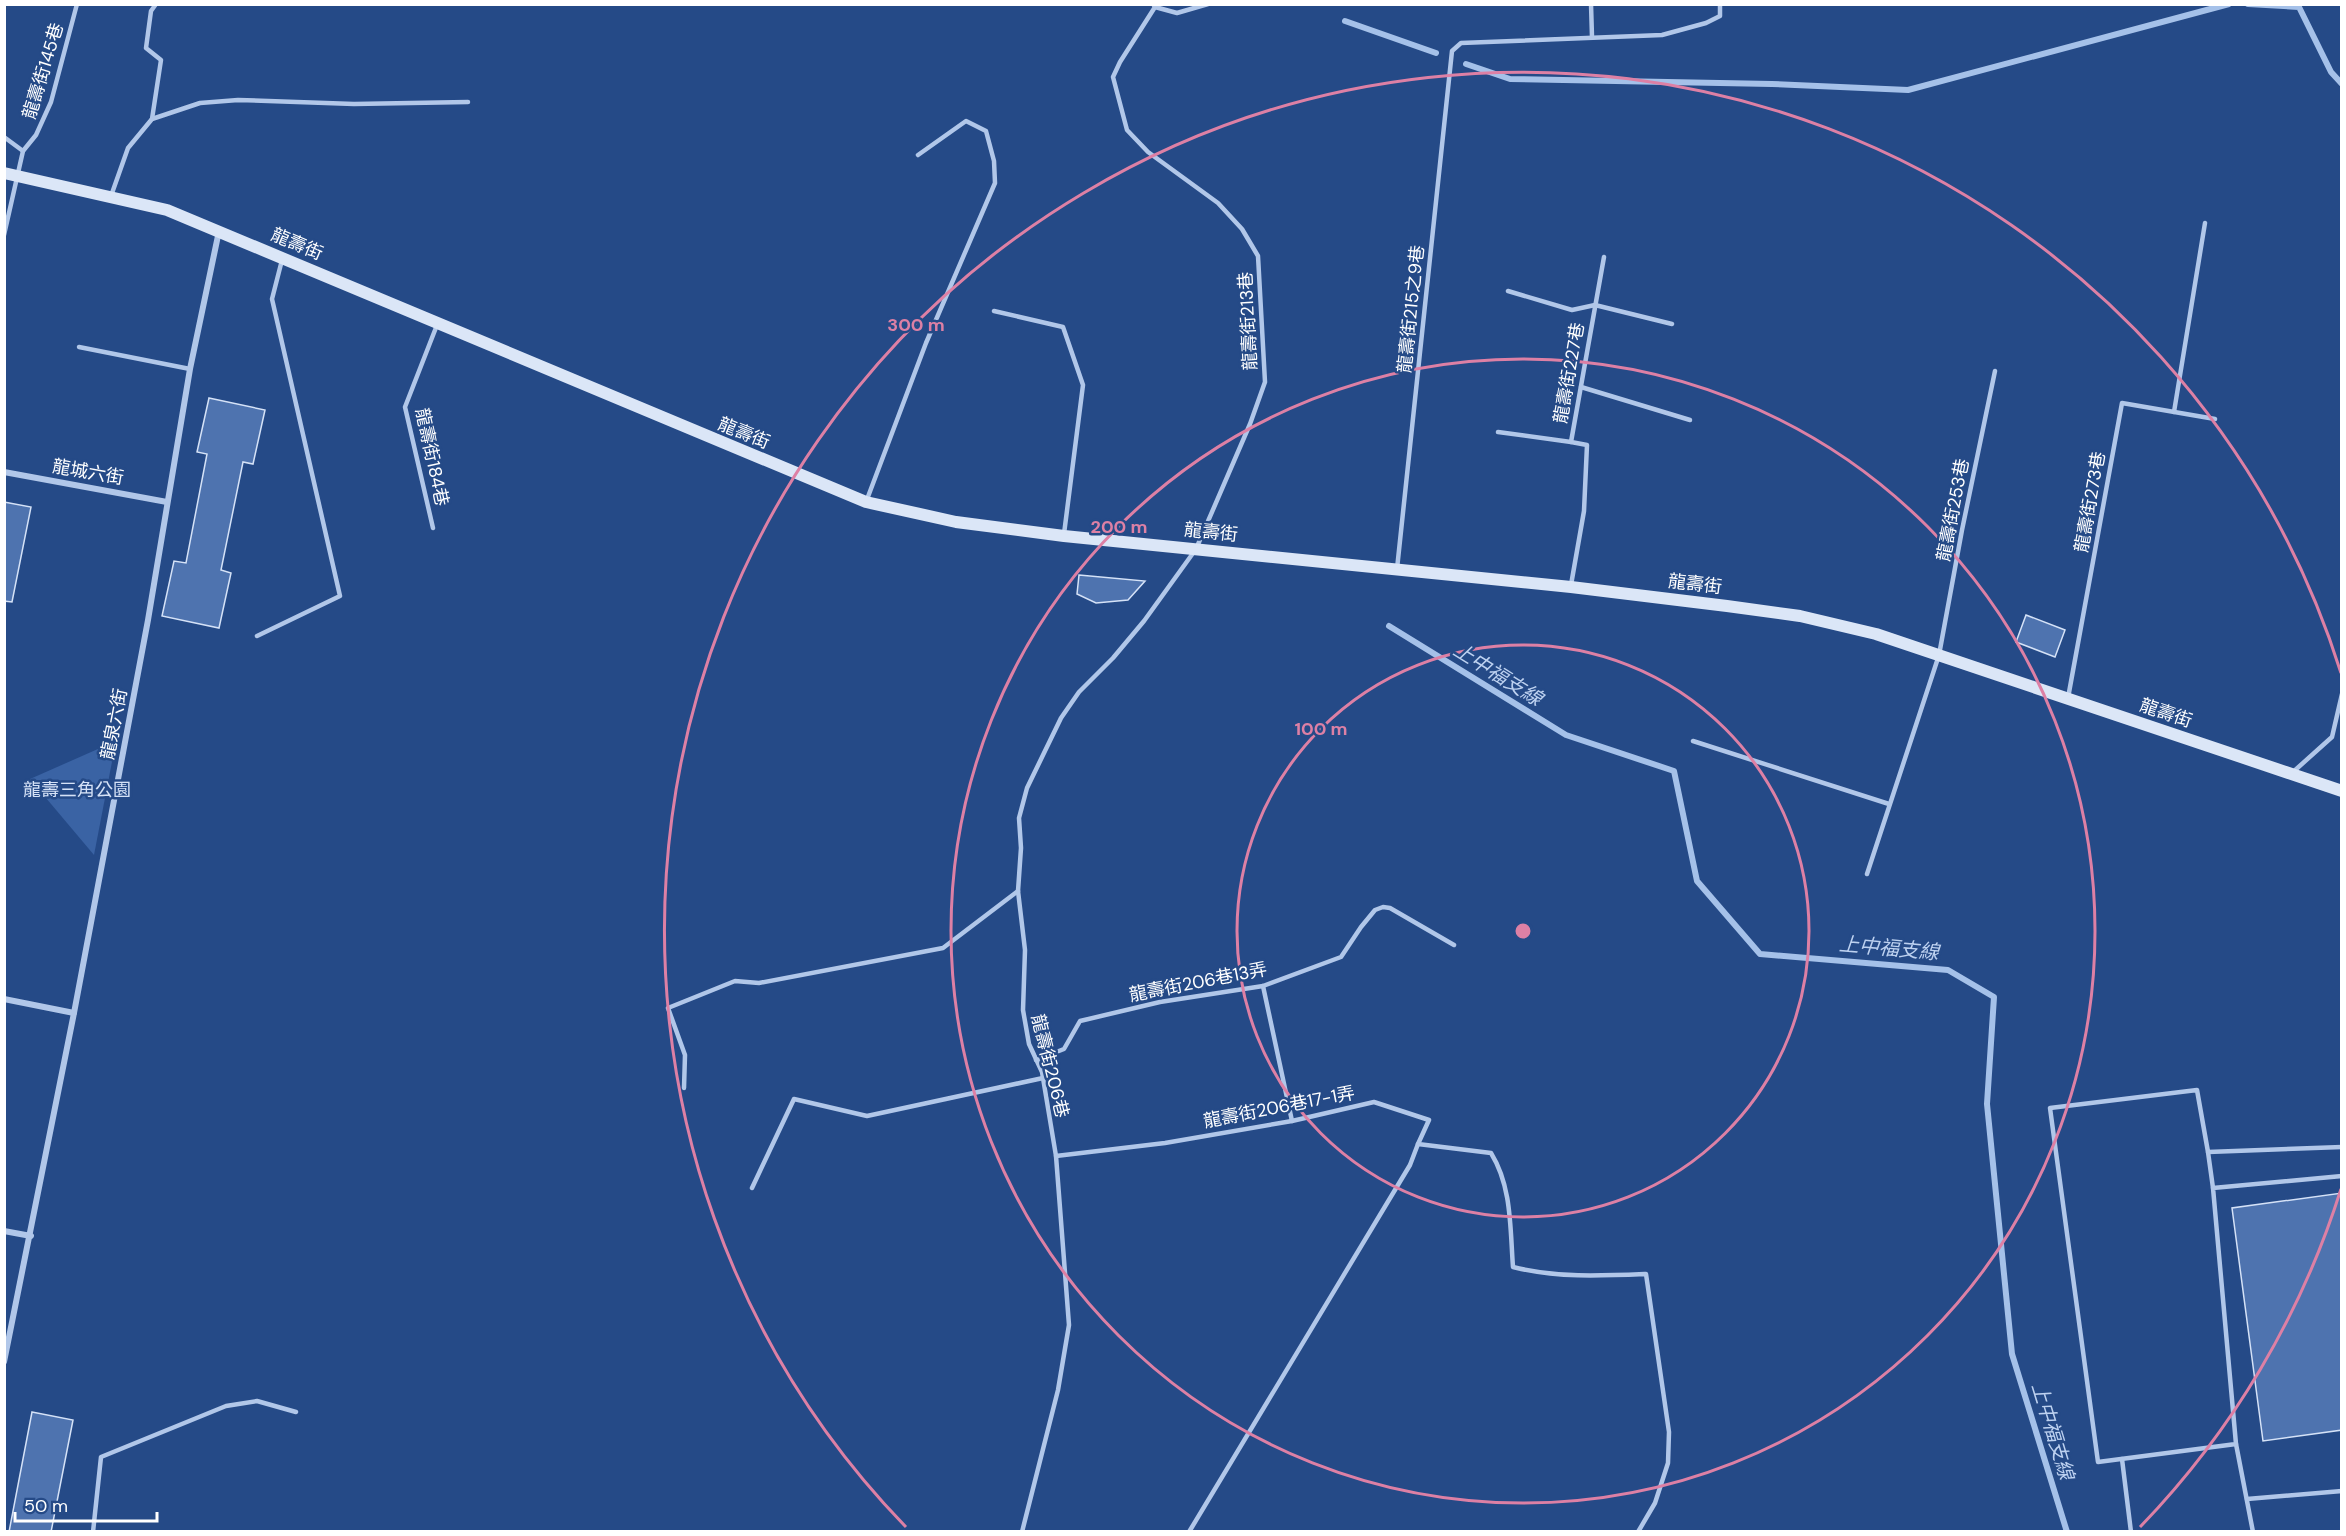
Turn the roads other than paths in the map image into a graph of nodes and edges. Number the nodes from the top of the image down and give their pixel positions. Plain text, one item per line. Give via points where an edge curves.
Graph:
1 (77, 4) edge
2 (156, 4) edge
3 (1208, 4) edge
4 (1591, 4) edge
5 (1720, 4) edge
6 (1154, 6) edge
7 (1592, 37) junction
8 (468, 102) dead end
9 (152, 119) junction
10 (4, 137) edge
11 (23, 151) junction
12 (918, 154) dead end
13 (4, 173) edge
14 (17, 176) junction
15 (111, 196) junction
16 (2205, 223) dead end
17 (219, 231) junction
18 (4, 236) edge
19 (283, 257) junction
20 (1604, 258) dead end
21 (1508, 291) dead end
22 (1595, 305) junction
23 (994, 311) dead end
24 (1672, 324) dead end
25 (437, 325) junction
26 (79, 347) dead end
27 (190, 369) junction
28 (1995, 370) dead end
29 (1581, 387) junction
30 (2174, 412) junction
31 (2215, 419) dead end
32 (1690, 420) dead end
33 (1498, 432) dead end
34 (1571, 442) junction
35 (4, 472) edge
36 (167, 502) junction
37 (866, 502) junction
38 (433, 528) dead end
39 (1064, 536) junction
40 (1196, 549) junction
41 (1397, 569) junction
42 (1570, 587) junction
43 (257, 636) dead end
44 (1939, 655) junction
45 (2342, 694) edge
46 (2068, 698) junction
47 (1693, 741) dead end
48 (2291, 774) junction
49 (2342, 791) edge
50 (1889, 804) junction
51 (1867, 874) dead end
52 (1018, 891) junction
53 (1454, 945) dead end
54 (1263, 986) junction
55 (4, 999) edge
56 (74, 1013) junction
57 (1036, 1060) junction
58 (1043, 1078) junction
59 (684, 1088) dead end
60 (1292, 1121) junction
61 (1418, 1144) junction
62 (2342, 1147) edge
63 (2208, 1152) junction
64 (1056, 1156) junction
65 (2342, 1176) edge
66 (752, 1188) dead end
67 (2213, 1188) junction
68 (4, 1232) edge
69 (31, 1236) junction
70 (4, 1362) edge
71 (296, 1412) dead end
72 (2236, 1444) junction
73 (2122, 1459) junction
74 (2342, 1491) edge
75 (2247, 1500) junction
76 (93, 1532) edge
77 (1022, 1532) edge
78 (1189, 1532) edge
79 (1638, 1532) edge
80 (2131, 1532) edge
81 (2253, 1532) edge

1 - 11 lane, 龍壽街145巷 via 51,102 36,135
2 - 9 lane via 151,11 146,48 161,60
3 - 6 lane via 1177,13
4 - 7 lane
5 - 7 lane via 1720,16 1662,35
6 - 40 lane, 龍壽街213巷 via 1113,77 1128,130 1148,152 1218,203 1242,229 1258,256 1265,382
7 - 41 lane, 龍壽街215之9巷 via 1461,43 1452,51
8 - 9 lane via 238,100 200,103
9 - 15 lane via 128,148
10 - 11 lane
11 - 14 lane, 龍壽街145巷
12 - 37 lane via 966,121 986,131 995,183 926,343
13 - 14 street, 龍壽街
14 - 15 street, 龍壽街
14 - 18 lane, 龍壽街145巷
15 - 17 street, 龍壽街 via 167,210
16 - 30 lane
17 - 19 street, 龍壽街
17 - 27 street, 龍泉六街
19 - 25 street, 龍壽街
19 - 43 lane via 272,299 340,596
20 - 22 lane, 龍壽街227巷
21 - 22 lane via 1572,310
22 - 24 lane
22 - 29 lane, 龍壽街227巷
23 - 39 lane via 1063,327 1083,385
25 - 37 street, 龍壽街
25 - 38 lane, 龍壽街184巷 via 405,408
26 - 27 lane
27 - 36 street, 龍泉六街
28 - 44 lane, 龍壽街253巷
29 - 32 lane
29 - 34 lane, 龍壽街227巷
30 - 31 lane, 龍壽街273巷
30 - 46 lane, 龍壽街273巷 via 2122,403
33 - 34 lane
34 - 42 lane, 龍壽街227巷 via 1587,445 1584,511
35 - 36 street, 龍城六街
36 - 56 street, 龍泉六街
37 - 39 street, 龍壽街 via 956,522
39 - 40 street, 龍壽街
40 - 41 street, 龍壽街
40 - 52 lane, 龍壽街206巷 via 1144,621 1079,692 1051,736 1027,788 1019,818
41 - 42 street, 龍壽街
42 - 44 street, 龍壽街 via 1800,616 1876,634
44 - 46 street, 龍壽街
44 - 50 lane, 龍壽街253巷
45 - 48 lane via 2332,737
46 - 48 street, 龍壽街
47 - 50 lane
48 - 49 street, 龍壽街
50 - 51 lane, 龍壽街253巷
52 - 57 lane, 龍壽街206巷 via 1025,950 1023,1010
52 - 59 lane via 943,948 759,983 735,981 668,1008 685,1055
53 - 54 lane, 龍壽街206巷13弄 via 1383,907 1375,910 1341,957
54 - 57 lane, 龍壽街206巷13弄 via 1160,1002 1080,1022 1064,1049
54 - 60 lane
55 - 56 street
56 - 69 street, 龍泉六街
57 - 58 lane, 龍壽街206巷
58 - 64 lane, 龍壽街206巷
58 - 66 lane via 867,1116 794,1099
60 - 61 lane, 龍壽街206巷17-1弄 via 1374,1102 1429,1120
60 - 64 lane, 龍壽街206巷17-1弄 via 1165,1143
61 - 78 lane via 1410,1165
61 - 79 lane via 1491,1153 1500,1167 1508,1196 1513,1267 1569,1276 1646,1274 1669,1432 1668,1463 1655,1503
62 - 63 lane
63 - 67 lane
63 - 73 lane via 2197,1090 2050,1108 2098,1462
64 - 77 lane, 龍壽街206巷 via 1069,1325 1058,1390
65 - 67 lane
67 - 72 lane
68 - 69 street
69 - 70 street, 龍泉六街
71 - 76 lane via 257,1401 226,1406 101,1457
72 - 73 lane
72 - 75 lane
73 - 80 lane
74 - 75 lane
75 - 81 lane

